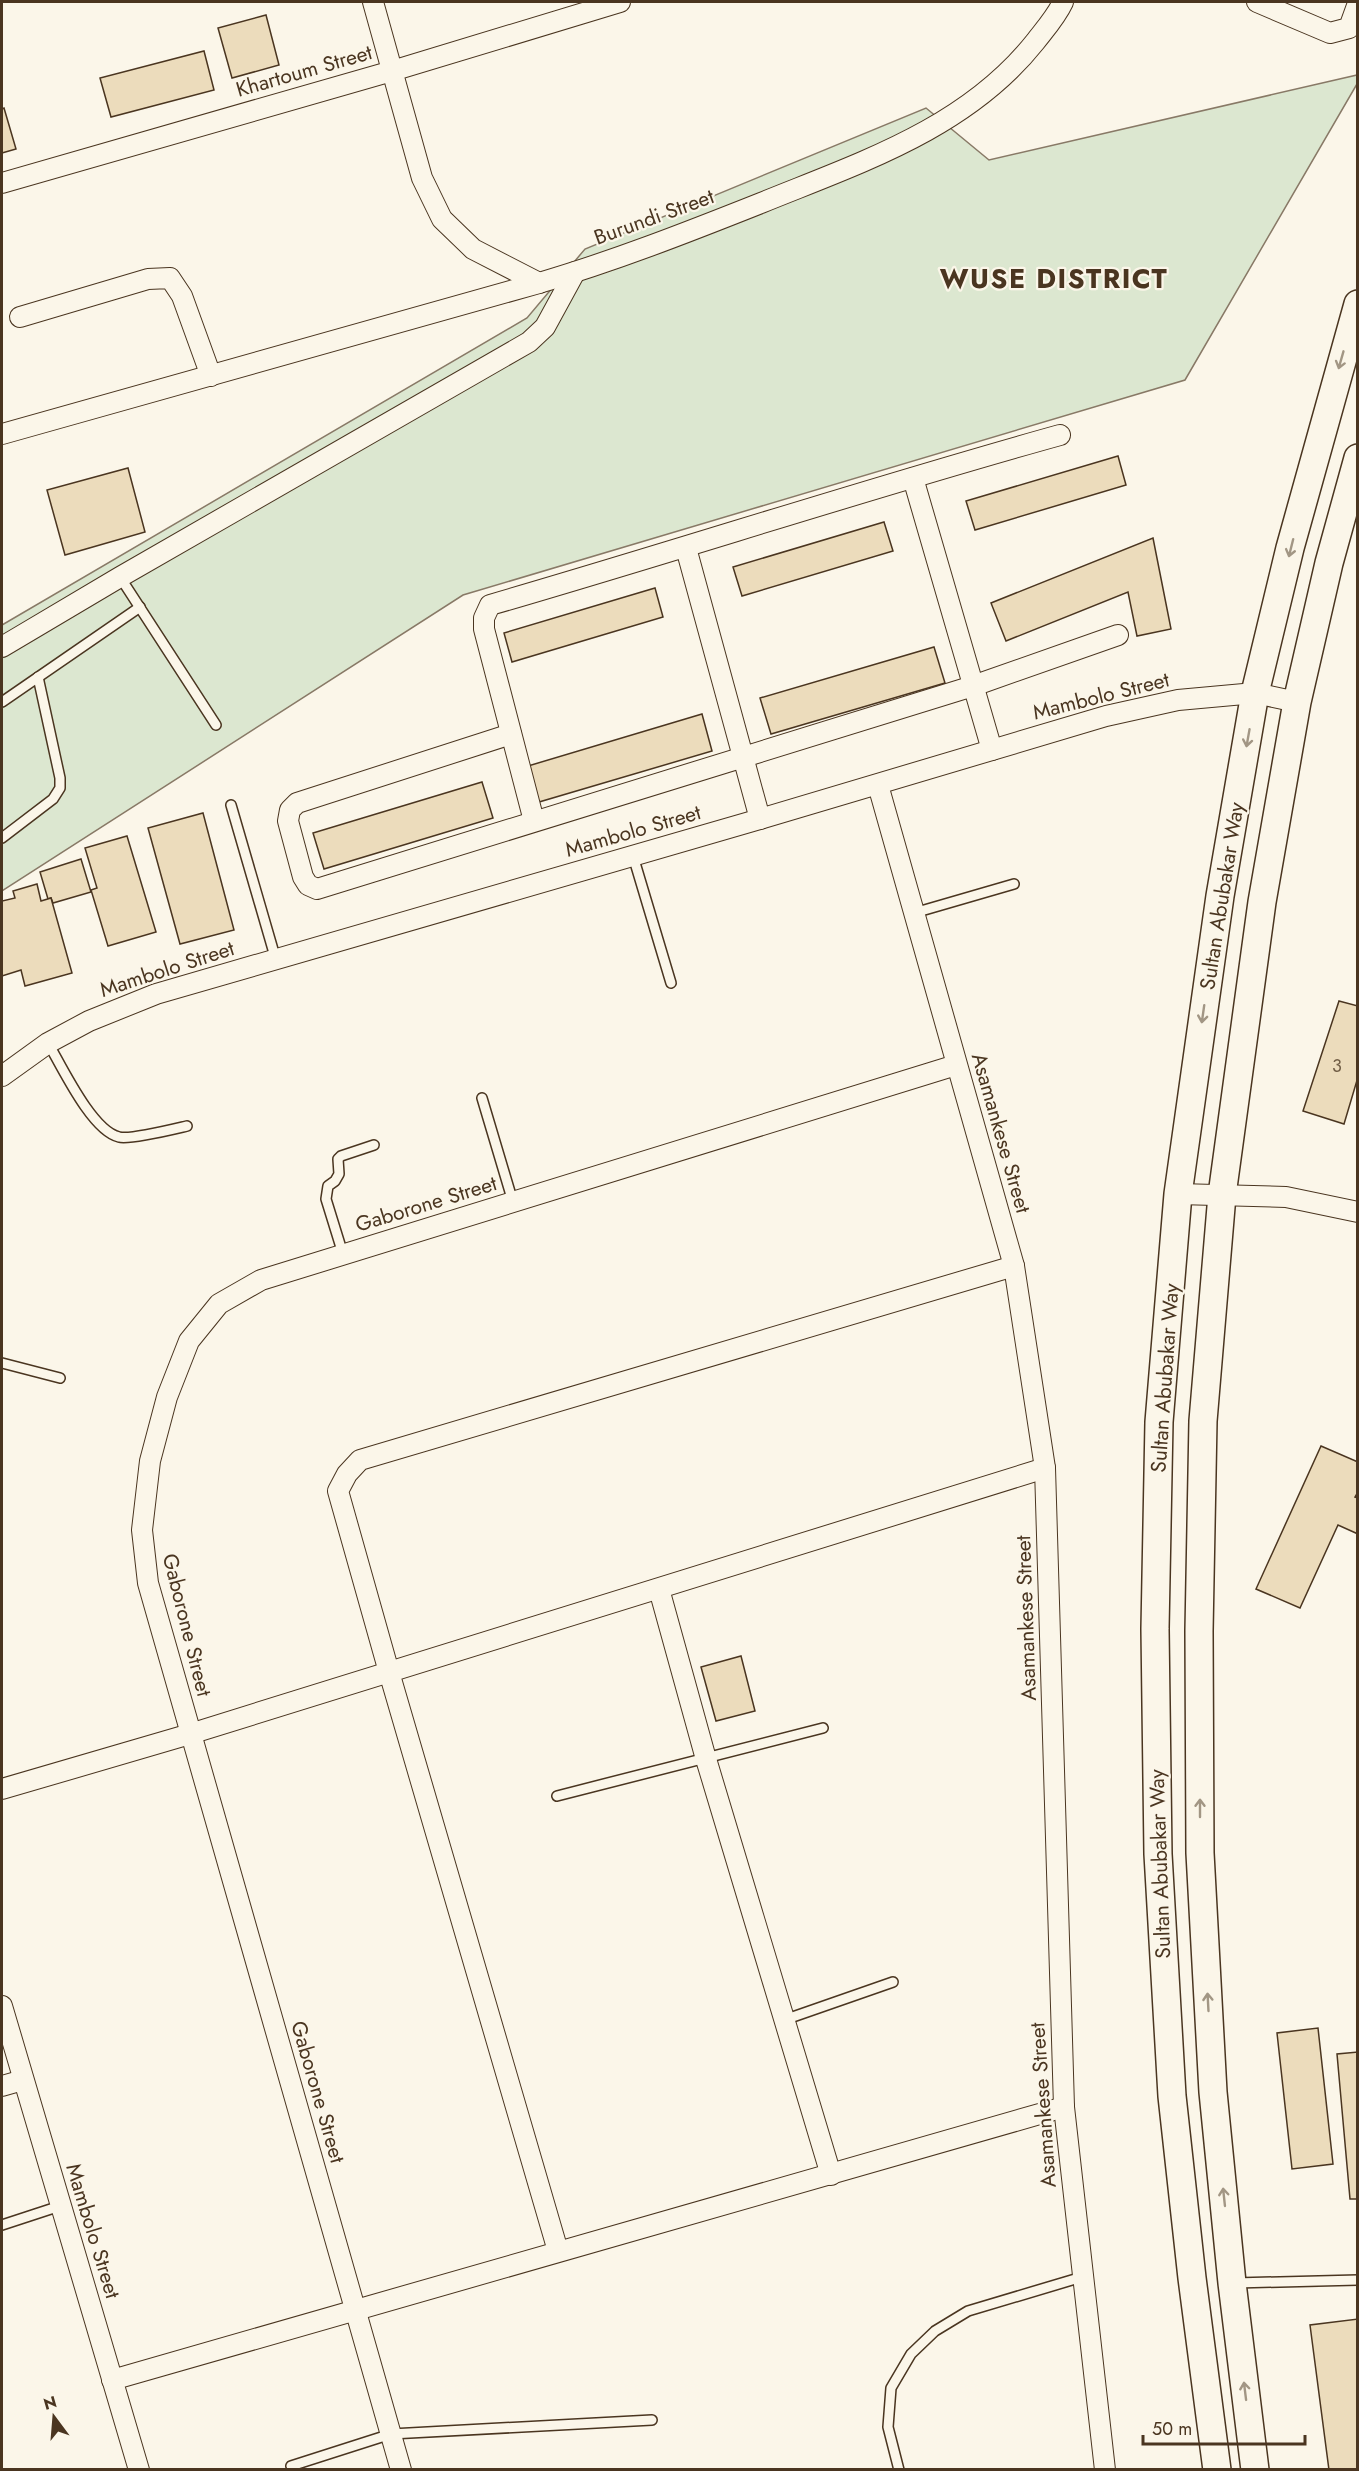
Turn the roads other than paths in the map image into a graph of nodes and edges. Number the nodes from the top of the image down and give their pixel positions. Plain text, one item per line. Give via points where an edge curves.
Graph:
1 (373, 2) edge
2 (620, 2) edge
3 (1063, 2) edge
4 (1257, 2) edge
5 (1358, 3) edge
6 (392, 71) junction
7 (2, 183) edge
8 (575, 272) junction
9 (539, 283) junction
10 (1358, 304) edge
11 (20, 317) dead end
12 (211, 376) junction
13 (2, 434) edge
14 (1060, 435) dead end
15 (1358, 458) edge
16 (913, 478) junction
17 (686, 548) junction
18 (120, 577) junction
19 (140, 607) junction
20 (1118, 635) dead end
21 (2, 647) edge
22 (38, 677) junction
23 (973, 687) junction
24 (1255, 693) junction
25 (2, 702) edge
26 (1297, 702) junction
27 (216, 725) dead end
28 (511, 734) junction
29 (992, 750) junction
30 (742, 757) junction
31 (878, 785) junction
32 (231, 805) dead end
33 (760, 819) junction
34 (534, 821) junction
35 (2, 838) edge
36 (633, 856) junction
37 (1014, 884) dead end
38 (914, 913) junction
39 (276, 960) junction
40 (671, 983) dead end
41 (48, 1043) junction
42 (956, 1065) junction
43 (2, 1074) edge
44 (482, 1098) dead end
45 (187, 1126) dead end
46 (374, 1145) dead end
47 (1178, 1194) junction
48 (1222, 1195) junction
49 (513, 1202) junction
50 (1357, 1209) edge
51 (343, 1254) junction
52 (1014, 1266) junction
53 (2, 1363) edge
54 (60, 1378) dead end
55 (1045, 1468) junction
56 (659, 1588) junction
57 (389, 1672) junction
58 (823, 1728) dead end
59 (190, 1734) junction
60 (706, 1759) junction
61 (2, 1789) edge
62 (557, 1796) dead end
63 (893, 1982) dead end
64 (2, 2006) edge
65 (784, 2020) junction
66 (23, 2080) junction
67 (2, 2086) edge
68 (1064, 2107) junction
69 (831, 2175) junction
70 (60, 2206) junction
71 (2, 2224) edge
72 (558, 2251) junction
73 (1082, 2277) junction
74 (1358, 2280) edge
75 (1233, 2283) junction
76 (356, 2310) junction
77 (112, 2380) junction
78 (652, 2420) dead end
79 (391, 2434) junction
80 (291, 2466) dead end
81 (139, 2469) edge
82 (401, 2469) edge
83 (899, 2469) edge
84 (1105, 2469) edge
85 (1217, 2469) edge
86 (1255, 2469) edge

1 - 6 street
2 - 6 street, Khartoum Street
3 - 8 street, Burundi Street via 1018,63 963,110 889,151
4 - 5 street via 1330,33 1349,28
6 - 7 street, Khartoum Street
6 - 9 street via 422,178 442,219 473,249
8 - 9 street, Burundi Street
8 - 18 street via 545,327 529,342
9 - 12 street, Burundi Street
10 -> 24 main road, Sultan Abubakar Way via 1293,537
11 - 12 street via 148,279 170,278 182,296
12 - 13 street, Burundi Street
14 - 16 street
15 - 26 main road, Sultan Abubakar Way
16 - 17 street
16 - 23 street
17 - 28 street via 490,605 484,628
17 - 30 street
18 - 19 lane
18 - 21 street
19 - 22 lane
19 - 27 lane
20 - 23 street
22 - 25 lane
22 - 35 lane via 60,788 53,799
23 - 29 street
23 - 30 street
24 - 26 street, Mambolo Street
24 - 29 street, Mambolo Street via 1178,700 1106,716
24 -> 47 main road, Sultan Abubakar Way via 1220,896
26 - 48 main road, Sultan Abubakar Way via 1262,902
28 - 34 street
28 - 34 street via 297,803 290,810 288,821 303,877 317,889
29 - 31 street, Mambolo Street
30 - 33 street
30 - 34 street
31 - 33 street, Mambolo Street
31 - 38 street, Asamankese Street
32 - 39 lane
33 - 36 street, Mambolo Street
36 - 39 street, Mambolo Street
36 - 40 lane
37 - 38 lane
38 - 42 street, Asamankese Street
39 - 41 street, Mambolo Street via 156,994 89,1020
41 - 43 street, Mambolo Street
41 - 45 lane via 106,1131 121,1138
42 - 49 street, Gaborone Street
42 - 52 street, Asamankese Street
44 - 49 lane
46 - 51 lane via 341,1156 339,1174 326,1191
47 - 48 street
47 - 85 main road, Sultan Abubakar Way via 1159,1422 1155,1629 1158,1854 1172,2096
48 - 50 street via 1286,1197
75 -> 48 main road, Sultan Abubakar Way via 1213,2092 1200,1853 1203,1421
49 - 51 street, Gaborone Street
51 - 59 street, Gaborone Street via 261,1280 219,1304 189,1341 167,1397 150,1461 142,1530 148,1583
52 - 55 street, Asamankese Street
52 - 57 street via 360,1460 338,1491
53 - 54 lane
55 - 56 street
55 - 68 street, Asamankese Street
56 - 57 street
56 - 60 street
57 - 59 street
57 - 72 street
58 - 60 lane
59 - 61 street
59 - 76 street, Gaborone Street
60 - 62 lane
60 - 65 street
63 - 65 lane
64 - 66 street, Mambolo Street
65 - 69 street
66 - 67 street
66 - 70 street, Mambolo Street
68 - 69 street
68 - 73 street, Asamankese Street
69 - 72 street
70 - 71 lane
70 - 77 street, Mambolo Street
72 - 76 street
73 - 83 lane via 968,2312 935,2331 911,2354 891,2388 888,2427
73 - 84 street, Asamankese Street
74 - 75 lane
86 -> 75 main road, Sultan Abubakar Way
76 - 77 street
76 - 79 street, Gaborone Street
77 - 81 street, Mambolo Street
78 - 79 lane
79 - 80 lane
79 - 82 street, Gaborone Street

